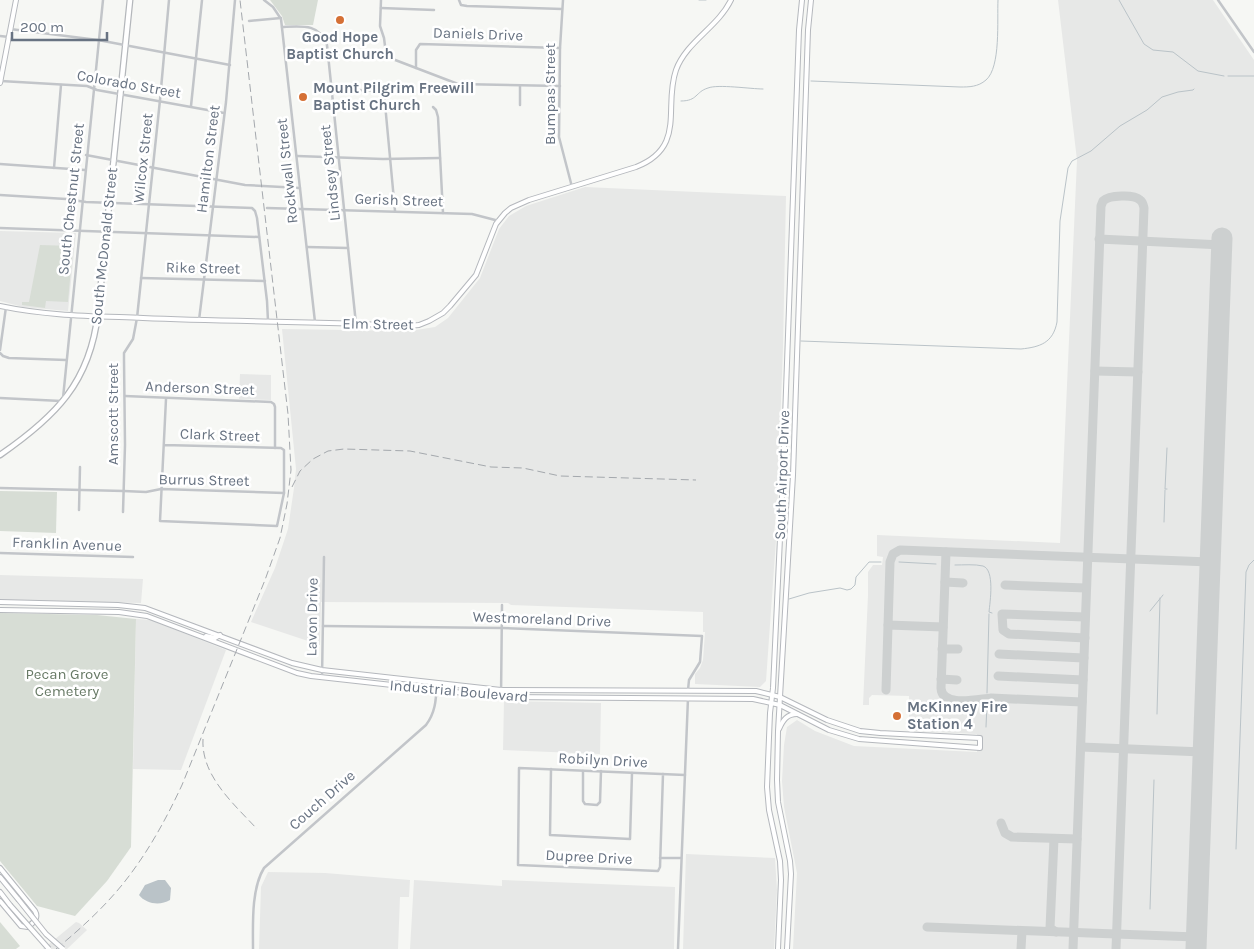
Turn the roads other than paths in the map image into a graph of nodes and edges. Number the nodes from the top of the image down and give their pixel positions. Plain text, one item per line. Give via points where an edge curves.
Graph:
1 (16, 0) edge
2 (102, 0) edge
3 (130, 0) edge
4 (169, 0) edge
5 (202, 0) edge
6 (235, 0) edge
7 (265, 0) edge
8 (381, 0) edge
9 (459, 0) edge
10 (563, 0) edge
11 (731, 0) edge
12 (802, 0) edge
13 (811, 0) edge
14 (1218, 0) edge
15 (380, 8) junction
16 (562, 9) junction
17 (434, 10) dead end
18 (280, 18) junction
19 (249, 20) dead end
20 (282, 28) junction
21 (10, 29) junction
22 (0, 36) edge
23 (9, 37) junction
24 (98, 40) junction
25 (126, 45) junction
26 (560, 48) junction
27 (164, 52) junction
28 (1254, 52) edge
29 (196, 58) junction
30 (230, 65) junction
31 (416, 68) junction
32 (0, 82) edge
33 (61, 85) junction
34 (478, 85) junction
35 (520, 86) junction
36 (560, 86) junction
37 (93, 88) junction
38 (332, 89) junction
39 (478, 90) dead end
40 (121, 94) junction
41 (160, 100) junction
42 (520, 105) dead end
43 (191, 106) junction
44 (433, 107) dead end
45 (224, 113) junction
46 (86, 155) junction
47 (297, 156) junction
48 (340, 157) junction
49 (390, 158) junction
50 (440, 158) junction
51 (114, 160) junction
52 (0, 164) edge
53 (152, 167) junction
54 (54, 168) junction
55 (85, 170) junction
56 (215, 179) junction
57 (572, 186) junction
58 (300, 188) junction
59 (0, 195) edge
60 (82, 201) junction
61 (109, 204) junction
62 (149, 204) junction
63 (213, 206) junction
64 (267, 208) dead end
65 (302, 209) junction
66 (345, 210) junction
67 (395, 211) junction
68 (442, 212) junction
69 (499, 221) junction
70 (0, 228) edge
71 (79, 231) junction
72 (107, 232) junction
73 (146, 234) junction
74 (210, 236) junction
75 (259, 237) junction
76 (307, 248) junction
77 (349, 248) junction
78 (142, 278) junction
79 (203, 279) junction
80 (265, 280) junction
81 (0, 306) edge
82 (6, 307) junction
83 (71, 315) junction
84 (98, 316) junction
85 (137, 318) junction
86 (199, 320) junction
87 (268, 322) junction
88 (315, 323) junction
89 (356, 324) junction
90 (0, 353) edge
91 (66, 360) junction
92 (125, 396) junction
93 (0, 398) edge
94 (166, 399) junction
95 (64, 401) junction
96 (164, 445) junction
97 (274, 448) junction
98 (0, 455) edge
99 (80, 467) dead end
100 (783, 474) junction
101 (793, 475) junction
102 (0, 488) edge
103 (161, 489) junction
104 (79, 490) junction
105 (124, 491) junction
106 (284, 494) junction
107 (78, 510) dead end
108 (123, 512) dead end
109 (0, 553) edge
110 (133, 557) dead end
111 (324, 557) dead end
112 (0, 602) edge
113 (12, 602) junction
114 (51, 604) junction
115 (61, 604) junction
116 (502, 605) dead end
117 (0, 610) edge
118 (12, 610) junction
119 (51, 611) junction
120 (61, 611) junction
121 (194, 626) junction
122 (323, 626) junction
123 (502, 628) junction
124 (192, 633) junction
125 (220, 635) junction
126 (322, 670) junction
127 (322, 678) junction
128 (436, 683) junction
129 (501, 690) junction
130 (596, 690) junction
131 (688, 690) junction
132 (436, 691) junction
133 (772, 695) junction
134 (501, 697) junction
135 (780, 697) junction
136 (596, 698) junction
137 (688, 698) junction
138 (771, 702) junction
139 (780, 705) junction
140 (801, 715) junction
141 (778, 731) junction
142 (519, 768) joint
143 (551, 769) junction
144 (583, 771) junction
145 (601, 771) junction
146 (632, 773) junction
147 (663, 774) junction
148 (685, 775) junction
149 (767, 777) junction
150 (777, 777) junction
151 (660, 858) junction
152 (682, 858) junction
153 (0, 868) edge
154 (0, 877) edge
155 (0, 892) edge
156 (0, 901) edge
157 (778, 939) junction
158 (788, 939) junction
159 (49, 949) edge
160 (62, 949) edge
161 (253, 949) edge
162 (678, 949) edge
163 (778, 949) edge
164 (788, 949) edge

1 - 21 main road
2 - 24 street, South Chestnut Street
3 - 25 main road, South McDonald Street
4 - 27 street, Wilcox Street
5 - 29 street
6 - 30 street, Hamilton Street
7 - 18 street, Rockwall Street
8 - 15 street
9 - 16 street via 460,5 467,6
10 - 16 street, Bumpas Street
11 - 57 main road, Elm Street via 678,64 673,81 670,131 659,151 640,165
12 - 100 main road, South Airport Drive
13 - 101 main road, South Airport Drive
14 - 28 street
15 - 17 street
15 - 31 street via 386,54
16 - 26 street, Bumpas Street
18 - 19 street
18 - 20 street, Rockwall Street
20 - 38 street, Lindsey Street via 306,26 322,34 328,47
20 - 47 street, Rockwall Street
21 - 23 main road
21 - 24 street
22 - 23 street
23 - 32 main road
24 - 25 street
24 - 37 street, South Chestnut Street
25 - 27 street
25 - 40 main road, South McDonald Street
26 - 31 street, Daniels Drive via 420,44 416,50
26 - 36 street, Bumpas Street
27 - 29 street
27 - 41 street, Wilcox Street
29 - 30 street
29 - 43 street
30 - 45 street, Hamilton Street
31 - 34 street via 458,84
32 - 33 street, Colorado Street
33 - 37 street, Colorado Street
33 - 54 street
34 - 35 street
34 - 39 street
35 - 36 street
35 - 42 street
36 - 57 street, Bumpas Street via 559,138
37 - 40 street, Colorado Street
37 - 46 street, South Chestnut Street
38 - 48 street, Lindsey Street
38 - 49 street via 383,92
40 - 41 street, Colorado Street
40 - 51 main road, South McDonald Street
41 - 43 street, Colorado Street
41 - 53 street, Wilcox Street
43 - 45 street, Colorado Street
44 - 50 street via 438,117
45 - 56 street, Hamilton Street
46 - 51 street
46 - 55 street, South Chestnut Street
47 - 48 street
47 - 58 street, Rockwall Street
48 - 49 street
48 - 66 street, Lindsey Street
49 - 50 street
49 - 67 street
50 - 68 street
51 - 53 street
51 - 61 main road, South McDonald Street
52 - 54 street
53 - 56 street
53 - 62 street, Wilcox Street
54 - 55 street
55 - 60 street, South Chestnut Street
56 - 58 street via 262,187
56 - 63 street, Hamilton Street
57 - 69 main road, Elm Street via 519,203
58 - 65 street, Rockwall Street
59 - 60 street
60 - 61 street
60 - 71 street, South Chestnut Street
61 - 62 street
61 - 72 main road, South McDonald Street
62 - 63 street
62 - 73 street, Wilcox Street
63 - 74 street, Hamilton Street
63 - 75 street via 252,208 257,218
64 - 65 street, Gerish Street
65 - 66 street, Gerish Street
65 - 76 street, Rockwall Street
66 - 67 street, Gerish Street
66 - 77 street, Lindsey Street
67 - 68 street, Gerish Street
68 - 69 street, Gerish Street via 472,214
69 - 89 main road, Elm Street via 476,275 443,313 416,326
70 - 71 street
71 - 72 street
71 - 83 street, South Chestnut Street
72 - 73 street
72 - 84 main road, South McDonald Street
73 - 74 street
73 - 78 street, Wilcox Street
74 - 75 street
74 - 79 street, Hamilton Street
75 - 80 street
76 - 77 street
76 - 88 street, Rockwall Street
77 - 89 street, Lindsey Street
78 - 79 street, Rike Street
78 - 85 street, Wilcox Street
79 - 80 street, Rike Street
79 - 86 street, Hamilton Street
80 - 87 street
81 - 82 main road, Elm Street
82 - 83 main road, Elm Street
82 - 90 street
83 - 84 main road, Elm Street
83 - 91 street, South Chestnut Street
84 - 85 main road, Elm Street
84 - 95 main road, South McDonald Street via 87,361
85 - 86 main road, Elm Street
85 - 92 street, Amscott Street via 133,339 124,353
86 - 87 main road, Elm Street
87 - 88 main road, Elm Street
88 - 89 main road, Elm Street
90 - 91 street via 9,358
91 - 95 street, South Chestnut Street
92 - 94 street, Anderson Street
92 - 105 street, Amscott Street
93 - 95 street
94 - 96 street
94 - 97 street, Anderson Street via 274,404
95 - 98 main road, South McDonald Street via 42,424
96 - 97 street, Clark Street
96 - 103 street
97 - 106 street via 284,450
99 - 104 street
100 - 101 main road
100 - 133 main road, South Airport Drive
101 - 135 main road, South Airport Drive
102 - 104 street, Burrus Street
103 - 105 street, Burrus Street
103 - 106 street, Burrus Street
103 - 106 street via 160,521 277,526
104 - 105 street, Burrus Street
104 - 107 street
105 - 108 street, Amscott Street
109 - 110 street, Franklin Avenue
111 - 122 street, Lavon Drive
112 - 113 main road, Industrial Boulevard
113 - 114 main road, Industrial Boulevard
113 - 118 main road
114 - 115 main road, Industrial Boulevard
114 - 119 main road
115 - 120 main road
115 - 121 main road, Industrial Boulevard via 141,607
116 - 123 street
117 - 118 main road, Industrial Boulevard
118 - 119 main road, Industrial Boulevard
119 - 120 main road, Industrial Boulevard
120 - 124 main road, Industrial Boulevard via 136,614
121 - 124 main road
121 - 125 main road, Industrial Boulevard
122 - 123 street, Westmoreland Drive
122 - 126 street, Lavon Drive
123 - 129 street
123 - 131 street, Westmoreland Drive via 702,636 700,662 689,680
124 - 125 main road via 215,638
124 - 127 main road, Industrial Boulevard via 297,673
125 - 126 main road, Industrial Boulevard via 292,663
126 - 127 street, Lavon Drive
126 - 128 main road, Industrial Boulevard
127 - 132 main road, Industrial Boulevard
128 - 129 main road, Industrial Boulevard
128 - 132 street, Couch Drive
129 - 130 main road, Industrial Boulevard
129 - 134 street
130 - 131 main road, Industrial Boulevard
130 - 136 main road
131 - 133 main road, Industrial Boulevard via 747,691
131 - 137 main road
132 - 134 main road, Industrial Boulevard
132 - 161 street, Couch Drive via 434,711 423,727 264,868 256,888
133 - 135 main road, Industrial Boulevard
133 - 138 main road, South Airport Drive
134 - 136 main road, Industrial Boulevard
135 - 139 main road, South Airport Drive
135 - 140 main road, Industrial Boulevard via 827,720 860,731 980,738 980,748 859,739 829,730
136 - 137 main road, Industrial Boulevard
137 - 138 main road, Industrial Boulevard via 748,698
137 - 148 street
138 - 139 main road, Industrial Boulevard
138 - 149 main road, South Airport Drive
139 - 140 main road, Industrial Boulevard
139 - 141 main road, South Airport Drive
140 - 141 main road via 786,717
141 - 150 main road, South Airport Drive
142 - 143 street, Robilyn Drive
142 - 151 street, Dupree Drive via 518,865 656,872 660,869
143 - 144 street, Robilyn Drive
143 - 146 street via 550,835 630,839
144 - 145 street, Robilyn Drive
144 - 145 street via 583,802 597,805 600,802
145 - 146 street, Robilyn Drive
146 - 147 street, Robilyn Drive
147 - 148 street, Robilyn Drive
147 - 151 street
148 - 152 street
149 - 150 main road
149 - 157 main road, South Airport Drive via 769,810 780,861
150 - 158 main road, South Airport Drive via 778,802 790,867
151 - 152 street
152 - 162 street
153 - 156 main road via 35,911 36,919 28,926 21,926
154 - 160 main road, bridge
155 - 159 main road, bridge
157 - 158 main road
157 - 163 main road, South Airport Drive
158 - 164 main road, South Airport Drive

